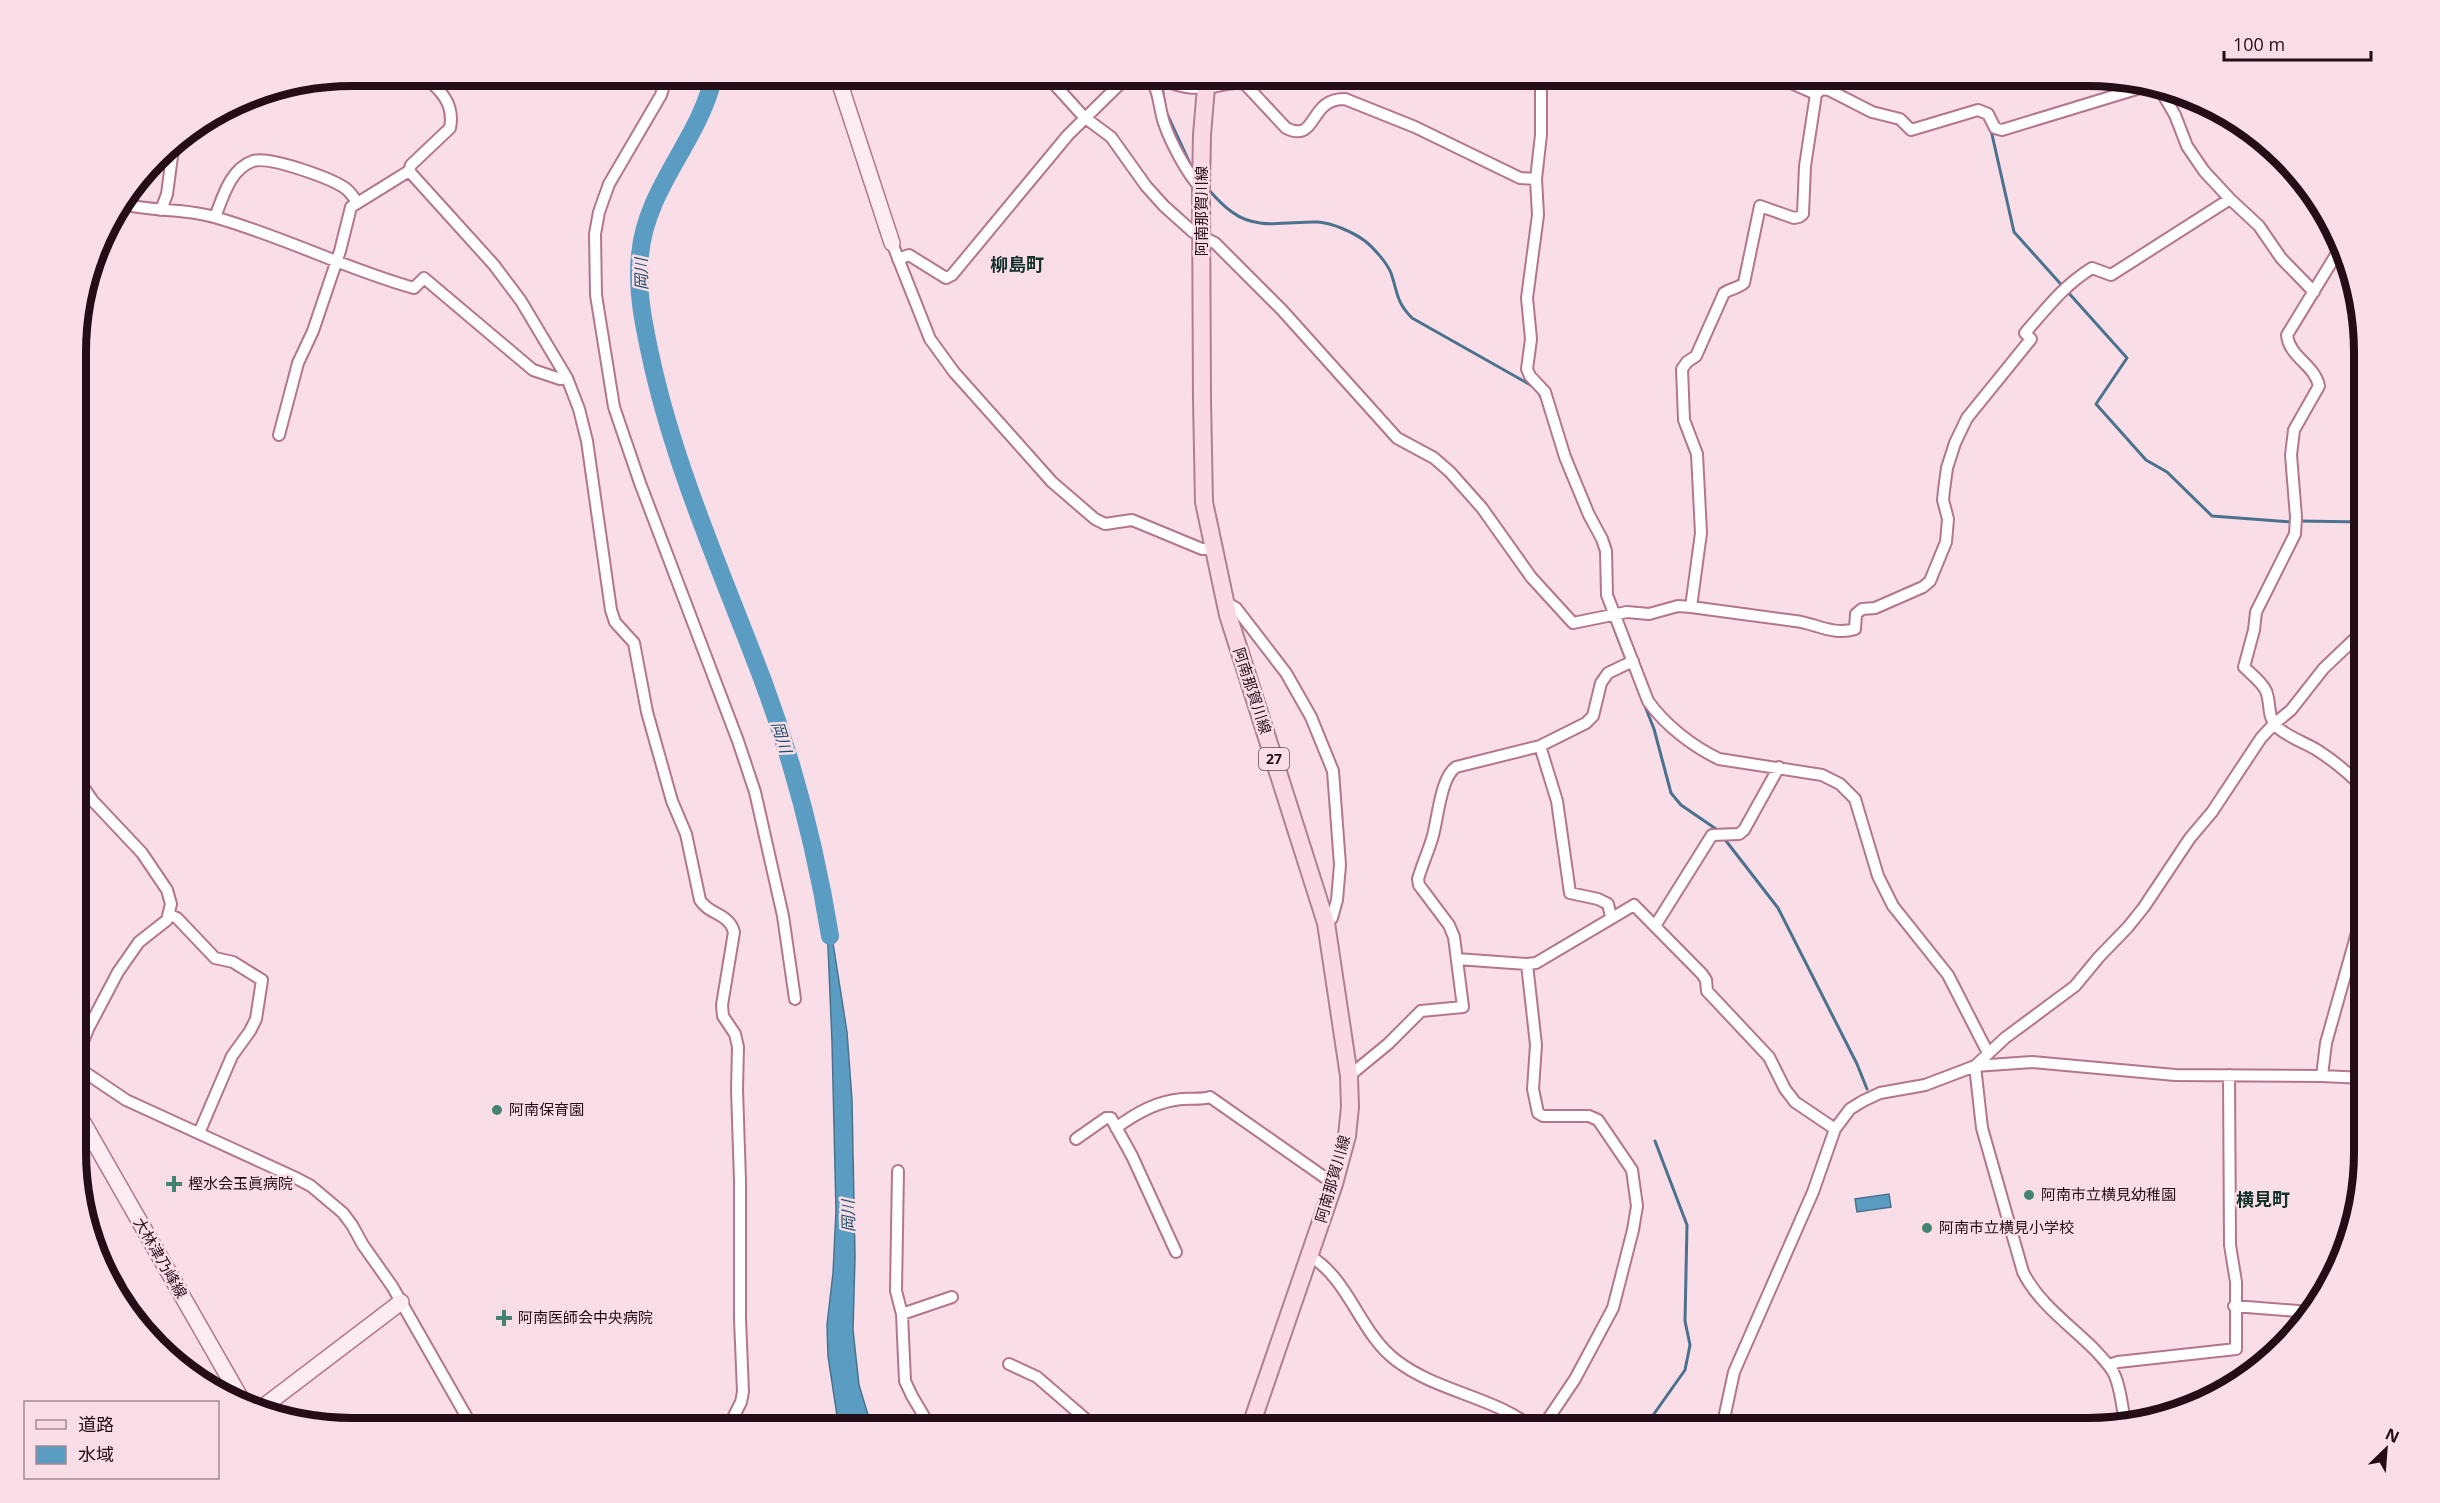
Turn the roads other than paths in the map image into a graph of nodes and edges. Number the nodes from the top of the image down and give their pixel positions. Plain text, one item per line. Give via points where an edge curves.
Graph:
1 (434, 86) edge
2 (664, 86) edge
3 (841, 86) edge
4 (1056, 86) edge
5 (1117, 86) edge
6 (1156, 86) edge
7 (1206, 86) edge
8 (1247, 86) edge
9 (1541, 86) edge
10 (1803, 86) edge
11 (1820, 86) edge
12 (2135, 90) edge
13 (1819, 92) junction
14 (2163, 97) edge
15 (1084, 117) junction
16 (172, 156) edge
17 (410, 171) junction
18 (1536, 179) junction
19 (1202, 188) junction
20 (2230, 199) junction
21 (357, 202) junction
22 (129, 205) edge
23 (161, 210) junction
24 (215, 217) junction
25 (1201, 236) junction
26 (892, 243) joint
27 (2336, 255) edge
28 (898, 259) junction
29 (337, 260) junction
30 (2314, 292) junction
31 (567, 378) junction
32 (279, 435) dead end
33 (1213, 549) junction
34 (1224, 601) junction
35 (1691, 607) junction
36 (1612, 616) junction
37 (2354, 640) edge
38 (1629, 663) junction
39 (2274, 724) junction
40 (1540, 746) junction
41 (1779, 767) junction
42 (2354, 779) edge
43 (86, 791) edge
44 (170, 915) junction
45 (1611, 917) junction
46 (1326, 923) junction
47 (1655, 926) junction
48 (2354, 944) edge
49 (1457, 959) junction
50 (1527, 964) junction
51 (795, 999) dead end
52 (86, 1034) edge
53 (1988, 1053) junction
54 (1976, 1066) junction
55 (86, 1073) edge
56 (2229, 1075) junction
57 (1349, 1076) junction
58 (2322, 1076) junction
59 (2354, 1078) edge
60 (86, 1128) edge
61 (1116, 1128) junction
62 (1835, 1129) junction
63 (199, 1133) junction
64 (1076, 1139) dead end
65 (898, 1171) dead end
66 (1335, 1184) junction
67 (1176, 1252) dead end
68 (1310, 1256) junction
69 (952, 1297) dead end
70 (401, 1302) junction
71 (2234, 1306) junction
72 (2300, 1311) edge
73 (902, 1314) junction
74 (1009, 1364) dead end
75 (2109, 1365) junction
76 (237, 1391) edge
77 (268, 1403) edge
78 (2123, 1415) edge
79 (467, 1418) edge
80 (733, 1418) edge
81 (926, 1418) edge
82 (1084, 1418) edge
83 (1251, 1418) edge
84 (1518, 1418) edge
85 (1549, 1418) edge
86 (1724, 1418) edge

1 - 17 street via 448,100 450,128 411,165
2 - 51 street via 609,184 599,212 595,234 596,295 614,407 755,792 783,916
3 - 26 street
4 - 15 street
5 - 15 street
6 - 19 street via 1164,124
7 - 19 main road, 阿南那賀川線 / 27
8 - 18 street via 1294,132 1307,128 1325,103 1345,99 1415,127 1520,178
9 - 18 street
10 - 13 street
11 - 13 street
12 - 13 street via 2002,130 1995,128 1988,114 1978,110 1911,130 1900,119 1872,112 1828,90
13 - 35 street via 1805,166 1803,214 1794,218 1760,206 1744,283 1724,293 1696,356 1682,369 1684,420 1697,454 1701,533
14 - 20 street via 2187,146
15 - 25 street via 1112,137 1146,186
15 - 28 street via 952,275 946,278 909,255
16 - 23 street
17 - 21 street
17 - 31 street via 494,265 521,301
18 - 36 street via 1538,215 1527,298 1531,339 1527,369 1545,392 1565,457 1602,539
19 - 25 main road, 阿南那賀川線 / 27
20 - 30 street via 2252,218 2281,258
20 - 35 street via 2111,275 2092,268 2079,275 2025,333 2031,339 1967,418 1955,443 1943,500 1948,519 1946,542 1930,581 1923,587 1875,608 1862,609 1856,614 1854,629 1847,631
21 - 24 street via 345,188 324,179 272,161 253,161 230,180
21 - 29 street via 348,213
22 - 23 street
23 - 24 street
24 - 29 street
25 - 33 main road, 阿南那賀川線 / 27 via 1203,477
25 - 36 street via 1215,243 1282,310 1396,438 1434,458 1450,472 1568,621
26 - 28 street
27 - 30 street
28 - 33 street via 930,339 954,372 1052,482 1106,524 1132,520 1202,549
29 - 31 street via 414,288 424,278 533,370
29 - 32 street via 298,363
30 - 39 street via 2287,335 2288,345 2319,386 2294,430 2291,455 2295,534 2256,612 2244,667 2265,688
31 - 80 street via 587,441 611,610 615,622 634,643 647,712 672,801 686,834 700,900 705,907 727,918 734,932 722,1005 738,1047 743,1395
33 - 34 main road, 阿南那賀川線 / 27
34 - 46 main road, 阿南那賀川線 / 27
34 - 46 street via 1236,608 1286,674 1311,717 1333,771 1340,865 1332,918
35 - 36 street
36 - 38 street
37 - 39 street via 2324,668 2291,711
38 - 40 street via 1608,673 1601,683 1593,716 1586,723
38 - 41 street via 1657,714 1707,753 1719,759
39 - 42 street
39 - 53 street via 2127,927 2075,986
40 - 45 street via 1557,801 1570,893 1608,904
40 - 49 street via 1456,767 1444,788 1418,879 1449,925
41 - 47 street via 1744,830 1739,834 1712,835
41 - 53 street via 1822,775 1840,784 1855,799 1878,876 1893,906 1948,975
43 - 44 street via 149,862 167,890
44 - 52 street via 139,942 118,972
44 - 63 street via 215,958 233,962 262,980 256,1019 236,1049
45 - 47 street via 1634,905
45 - 50 street via 1536,963
46 - 57 main road, 阿南那賀川線 / 27
47 - 62 street via 1702,974 1707,992 1769,1057 1794,1102
48 - 58 street via 2326,1043
49 - 50 street
49 - 57 street via 1462,1007 1421,1011
50 - 85 street via 1536,1046 1533,1089 1538,1113 1598,1120 1632,1170 1637,1206 1613,1308 1575,1380
53 - 54 street
54 - 56 street via 2051,1062 2175,1075
54 - 62 street via 1925,1085 1880,1093 1850,1109
54 - 75 street via 1982,1128 2023,1272 2042,1301
55 - 63 street via 126,1100
56 - 58 street
56 - 71 street
57 - 66 main road, 阿南那賀川線 / 27 via 1347,1136
58 - 59 street
60 - 76 street, 大林津乃峰線
61 - 64 street via 1111,1118 1106,1118
61 - 66 street via 1137,1112 1169,1101 1210,1097
61 - 67 street
62 - 86 street via 1813,1192 1734,1372
63 - 70 street via 311,1186 343,1213
65 - 73 street via 896,1291
66 - 68 main road, 阿南那賀川線 / 27
68 - 83 main road, 阿南那賀川線 / 27
68 - 84 street via 1329,1270 1395,1359 1428,1379 1503,1408
69 - 73 street
70 - 77 street
70 - 79 street
71 - 72 street
71 - 75 street via 2236,1349
73 - 81 street via 905,1381
74 - 82 street via 1036,1377
75 - 78 street

